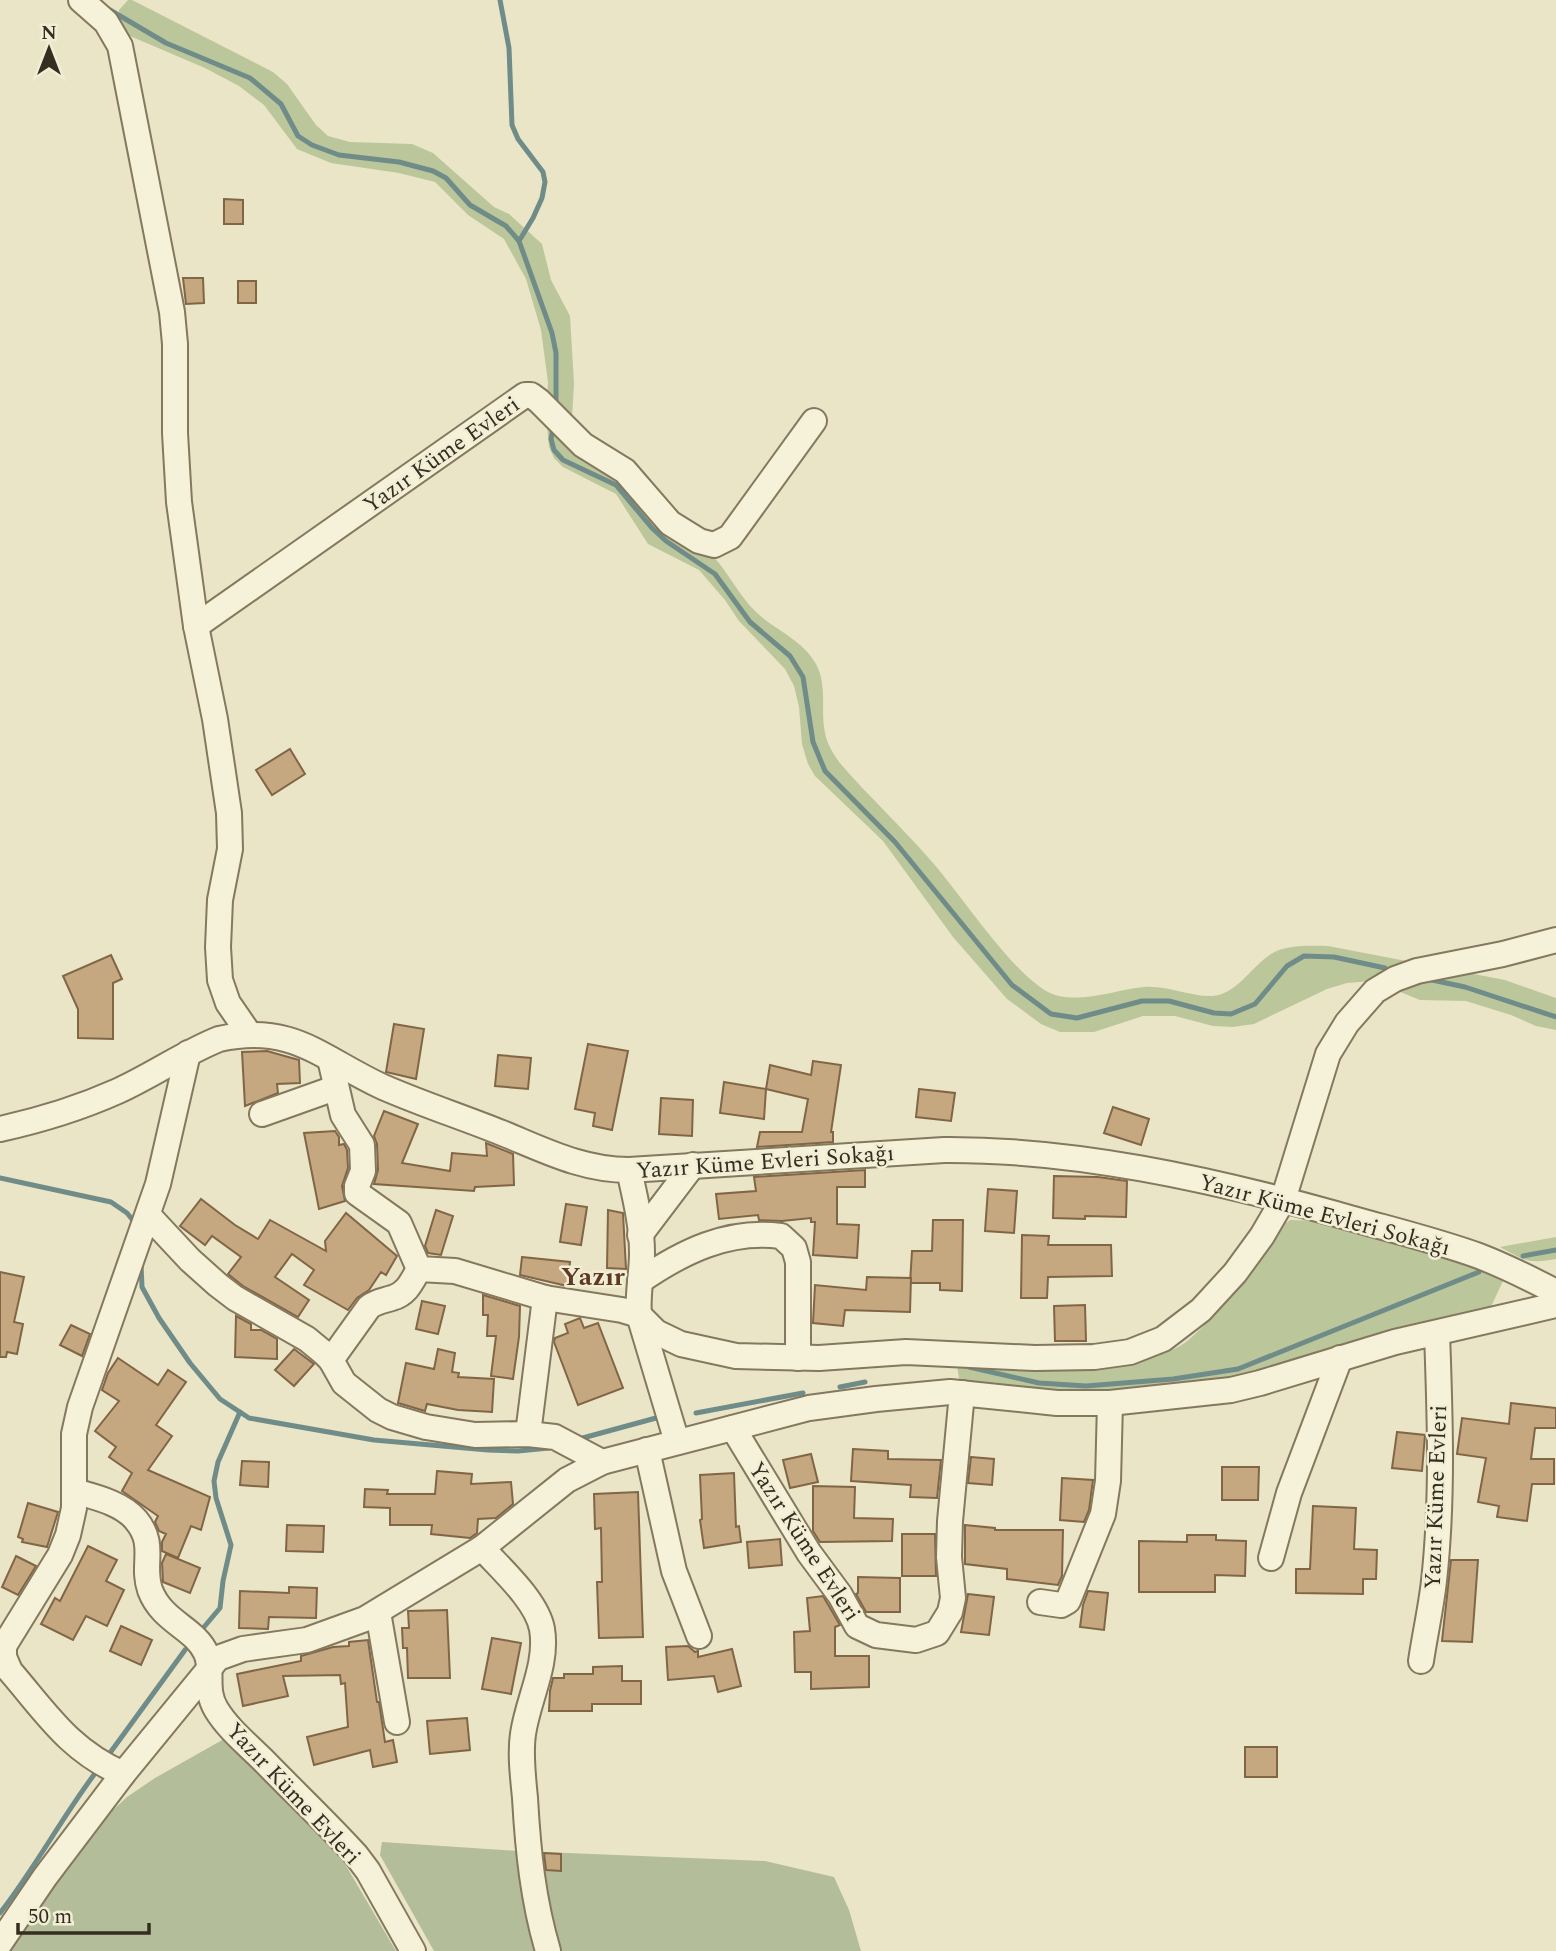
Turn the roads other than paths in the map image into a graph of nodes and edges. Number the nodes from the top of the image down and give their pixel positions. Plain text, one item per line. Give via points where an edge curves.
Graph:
1 (81, 0) edge
2 (814, 421) dead end
3 (196, 625) junction
4 (1556, 940) edge
5 (250, 1035) junction
6 (188, 1053) junction
7 (330, 1059) junction
8 (335, 1088) junction
9 (262, 1114) dead end
10 (0, 1129) edge
11 (693, 1165) junction
12 (629, 1170) junction
13 (1283, 1200) junction
14 (148, 1215) junction
15 (640, 1235) junction
16 (419, 1269) junction
17 (640, 1281) junction
18 (1556, 1292) edge
19 (545, 1298) junction
20 (1556, 1306) edge
21 (639, 1315) junction
22 (1437, 1333) junction
23 (1340, 1358) junction
24 (798, 1359) junction
25 (331, 1360) junction
26 (962, 1393) junction
27 (1110, 1404) junction
28 (733, 1428) junction
29 (528, 1434) junction
30 (677, 1442) junction
31 (647, 1450) junction
32 (602, 1461) junction
33 (74, 1491) junction
34 (482, 1548) junction
35 (1271, 1558) dead end
36 (1041, 1602) dead end
37 (379, 1612) junction
38 (699, 1636) dead end
39 (1421, 1661) dead end
40 (209, 1668) junction
41 (397, 1722) dead end
42 (123, 1774) junction
43 (25, 1907) junction
44 (0, 1943) edge
45 (12, 1951) edge
46 (413, 1951) edge
47 (548, 1951) edge

1 - 3 street via 106,22 120,46 164,265 175,344 177,480
2 - 3 street, Yazır Küme Evleri via 730,537 714,545 670,523 625,471 583,445 539,401 525,395
3 - 5 street via 229,814 230,849 220,900 220,980
4 - 13 street via 1417,971 1375,991 1328,1054
5 - 6 street, Yazır Küme Evleri Sokağı via 219,1039
5 - 7 street, Yazır Küme Evleri Sokağı via 294,1040
6 - 10 street, Yazır Küme Evleri Sokağı via 92,1102
6 - 14 street
7 - 8 street
7 - 12 street, Yazır Küme Evleri Sokağı via 402,1095 554,1155 594,1168
8 - 9 street
8 - 16 street via 343,1115 362,1145 364,1166 357,1193 399,1223
11 - 12 street, Yazır Küme Evleri Sokağı
11 - 13 street, Yazır Küme Evleri Sokağı via 982,1149 1073,1158
11 - 15 street
12 - 15 street
13 - 18 street, Yazır Küme Evleri Sokağı via 1472,1254
13 - 24 street via 1249,1254 1201,1310 1144,1348 1094,1357 906,1352
14 - 25 street via 218,1285 307,1339
14 - 33 street via 80,1407 74,1434
15 - 17 street
16 - 19 street via 455,1271
16 - 25 street via 401,1294 369,1307
17 - 21 street
17 - 24 street via 707,1243 743,1235 780,1236 794,1248 798,1262
19 - 21 street
19 - 29 street
20 - 22 street
21 - 24 street via 656,1332 706,1351
21 - 30 street
22 - 23 street
22 - 39 street, Yazır Küme Evleri via 1441,1424 1438,1528
23 - 27 street via 1231,1390
23 - 35 street via 1289,1493
25 - 29 street via 344,1383 360,1398 392,1417 475,1435
26 - 27 street
26 - 28 street via 819,1406
26 - 28 street, Yazır Küme Evleri via 950,1521 953,1598 937,1633 916,1640 876,1636 857,1626
27 - 36 street via 1107,1498 1099,1526 1068,1601 1061,1605
28 - 30 street
29 - 32 street via 555,1437
30 - 31 street
31 - 32 street
31 - 38 street via 674,1571
32 - 34 street via 567,1480
33 - 40 street, Yazır Küme Evleri via 115,1505 138,1522 149,1544 147,1577 155,1601 202,1646
33 - 42 street via 73,1520 60,1555 4,1646 4,1657 9,1671 69,1741 101,1765
34 - 37 street
34 - 47 street via 535,1610 542,1628 544,1651 523,1737 535,1905
37 - 40 street via 307,1640 228,1653
37 - 41 street
40 - 42 street
40 - 46 street, Yazır Küme Evleri via 208,1685 217,1710 356,1855
42 - 43 street
43 - 44 street
43 - 45 street

